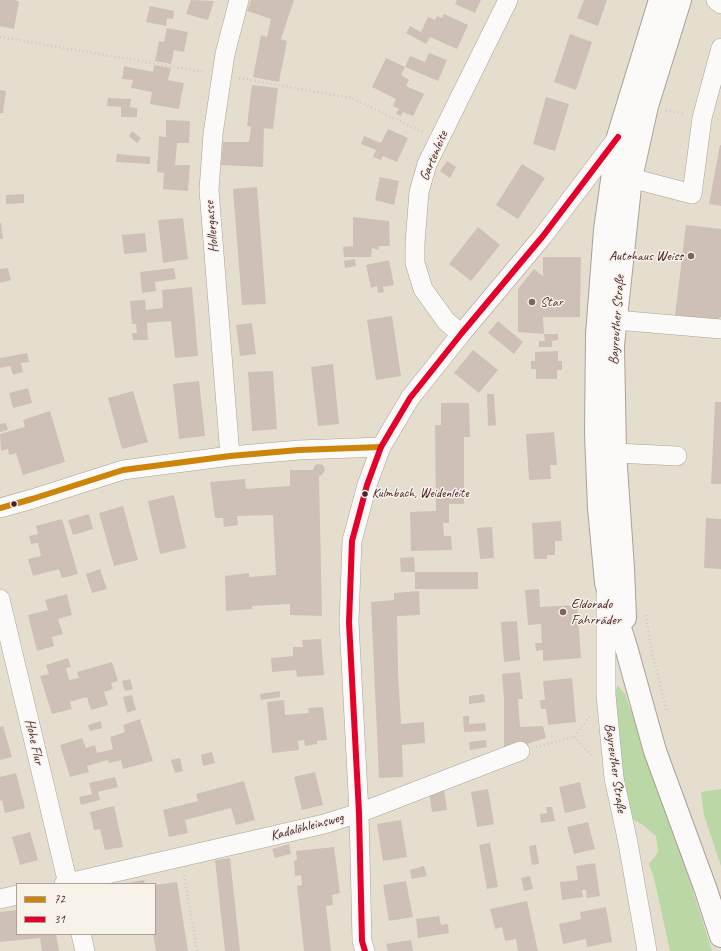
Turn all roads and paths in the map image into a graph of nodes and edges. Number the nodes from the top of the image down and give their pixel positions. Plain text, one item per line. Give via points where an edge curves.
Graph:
1 (239, 0) edge
2 (508, 0) edge
3 (660, 0) edge
4 (680, 0) edge
5 (716, 0) edge
6 (721, 4) edge
7 (0, 37) edge
8 (721, 48) edge
9 (222, 74) junction
10 (618, 137) junction
11 (439, 140) junction
12 (631, 178) junction
13 (616, 320) junction
14 (721, 329) edge
15 (461, 334) junction
16 (381, 447) junction
17 (615, 453) junction
18 (230, 456) junction
19 (677, 456) dead end
20 (0, 508) edge
21 (606, 583) junction
22 (0, 600) edge
23 (626, 647) junction
24 (574, 737) dead end
25 (520, 751) joint
26 (359, 813) junction
27 (181, 857) junction
28 (66, 883) edge
29 (70, 883) edge
30 (16, 895) edge
31 (0, 899) edge
32 (81, 935) edge
33 (721, 936) edge
34 (85, 951) edge
35 (197, 951) edge
36 (365, 951) edge
37 (647, 951) edge

1 - 9 street, Hollergasse
2 - 11 street, Gartenleite
3 - 10 main road, Bayreuther Straße
4 - 12 main road, Bayreuther Straße via 647,106
5 - 6 street
7 - 9 path
8 - 12 street via 702,118 692,194
9 - 11 path via 351,98
9 - 18 street, Hollergasse via 213,134 209,190
10 - 15 street via 543,236
10 - 21 main road, Bayreuther Straße via 606,230 597,335 596,433
11 - 15 street, Gartenleite via 427,164 419,192 415,263 429,299 446,321
12 - 13 main road, Bayreuther Straße
13 - 14 street
13 - 17 main road, Bayreuther Straße via 613,345
15 - 16 street via 410,398
16 - 18 street
16 - 26 street via 367,485 352,541 349,622
17 - 19 street
17 - 23 main road, Bayreuther Straße
18 - 20 street via 123,470
21 - 23 main road, Bayreuther Straße
21 - 37 street, Bayreuther Straße via 606,695 614,778
22 - 28 street, Hohe Flur
23 - 33 main road, Bayreuther Straße via 655,751
24 - 25 path
25 - 26 street, Kadalöhleinsweg
26 - 27 street, Kadalöhleinsweg via 324,824
26 - 36 street via 362,941
27 - 29 street, Kadalöhleinsweg
27 - 35 path
30 - 31 street
32 - 34 street

